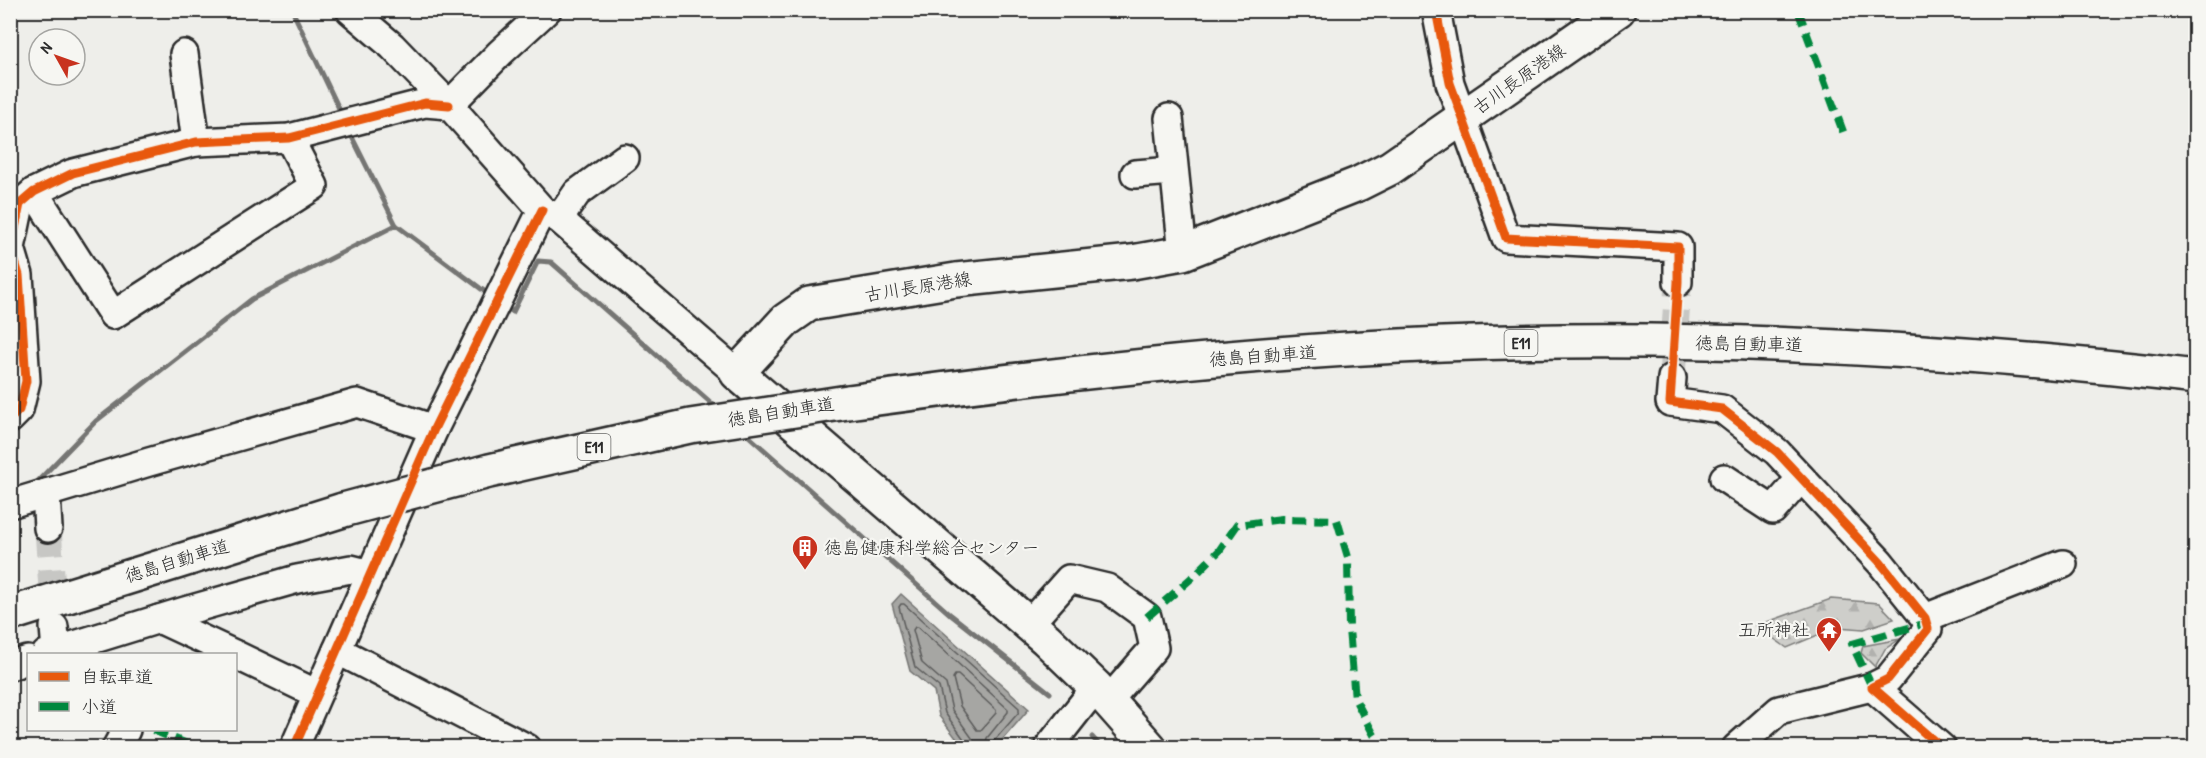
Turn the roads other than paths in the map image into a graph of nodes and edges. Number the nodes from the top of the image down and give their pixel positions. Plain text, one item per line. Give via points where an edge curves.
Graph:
1 (350, 10) edge
2 (547, 10) edge
3 (1618, 10) edge
4 (1439, 13) edge
5 (184, 54) dead end
6 (449, 105) junction
7 (1169, 118) dead end
8 (1462, 119) junction
9 (289, 138) junction
10 (196, 142) junction
11 (625, 158) dead end
12 (1173, 171) junction
13 (1135, 174) dead end
14 (34, 192) junction
15 (551, 215) junction
16 (1183, 253) junction
17 (1677, 282) tunnel mouth
18 (737, 373) junction
19 (2196, 376) edge
20 (1672, 378) tunnel mouth
21 (10, 419) edge
22 (434, 429) junction
23 (1724, 478) dead end
24 (1801, 478) junction
25 (46, 493) junction
26 (10, 504) edge
27 (343, 510) junction
28 (48, 528) tunnel mouth
29 (2063, 564) dead end
30 (371, 574) junction
31 (10, 595) edge
32 (10, 614) edge
33 (1925, 618) junction
34 (159, 619) junction
35 (1029, 624) junction
36 (52, 644) edge
37 (337, 650) junction
38 (231, 653) edge
39 (237, 656) edge
40 (27, 660) edge
41 (10, 666) edge
42 (1872, 687) junction
43 (317, 694) junction
44 (1102, 694) junction
45 (125, 731) edge
46 (1925, 743) edge
47 (116, 747) edge
48 (294, 747) edge
49 (527, 747) edge
50 (1048, 747) edge
51 (1150, 747) edge
52 (1736, 747) edge

1 - 6 street via 392,46
2 - 6 street
3 - 8 main road, 古川長原港線
4 - 8 street via 1447,70
5 - 10 street
6 - 9 street via 425,103
6 - 15 street
7 - 12 street
8 - 16 main road, 古川長原港線 via 1390,168 1358,184
8 - 17 street via 1506,238 1678,247
9 - 10 street
9 - 14 street via 314,186 113,315
10 - 14 street via 73,173
11 - 15 street
12 - 13 street
12 - 16 street
14 - 21 street via 20,204 11,248 19,275 26,381 19,410
15 - 18 street
15 - 22 street via 498,300
16 - 18 main road, 古川長原港線 via 956,280 809,304 786,320
18 - 35 main road
19 - 27 main road, 徳島自動車道 / E11, bridge via 1987,356 1807,345 1626,341 1442,344 1238,357 1041,376 690,426 489,471
20 - 24 street via 1670,402 1722,409 1777,452
22 - 25 street via 357,402
22 - 30 street
23 - 24 street via 1773,510
24 - 33 street via 1880,562
25 - 26 street
25 - 28 street
27 - 31 main road, 徳島自動車道 / E11 via 138,559
27 - 32 main road, 徳島自動車道 / E11
29 - 33 street
30 - 34 street via 351,569 332,571
30 - 37 street
33 - 42 street via 1928,629 1888,679
34 - 36 street
34 - 38 street
35 - 44 main road
35 - 44 street via 1069,579 1107,588 1147,617 1154,648
37 - 43 street
37 - 49 street
39 - 43 street
40 - 41 street
42 - 46 street
42 - 52 street via 1779,710
43 - 48 street
44 - 50 street
44 - 51 main road
45 - 47 street

